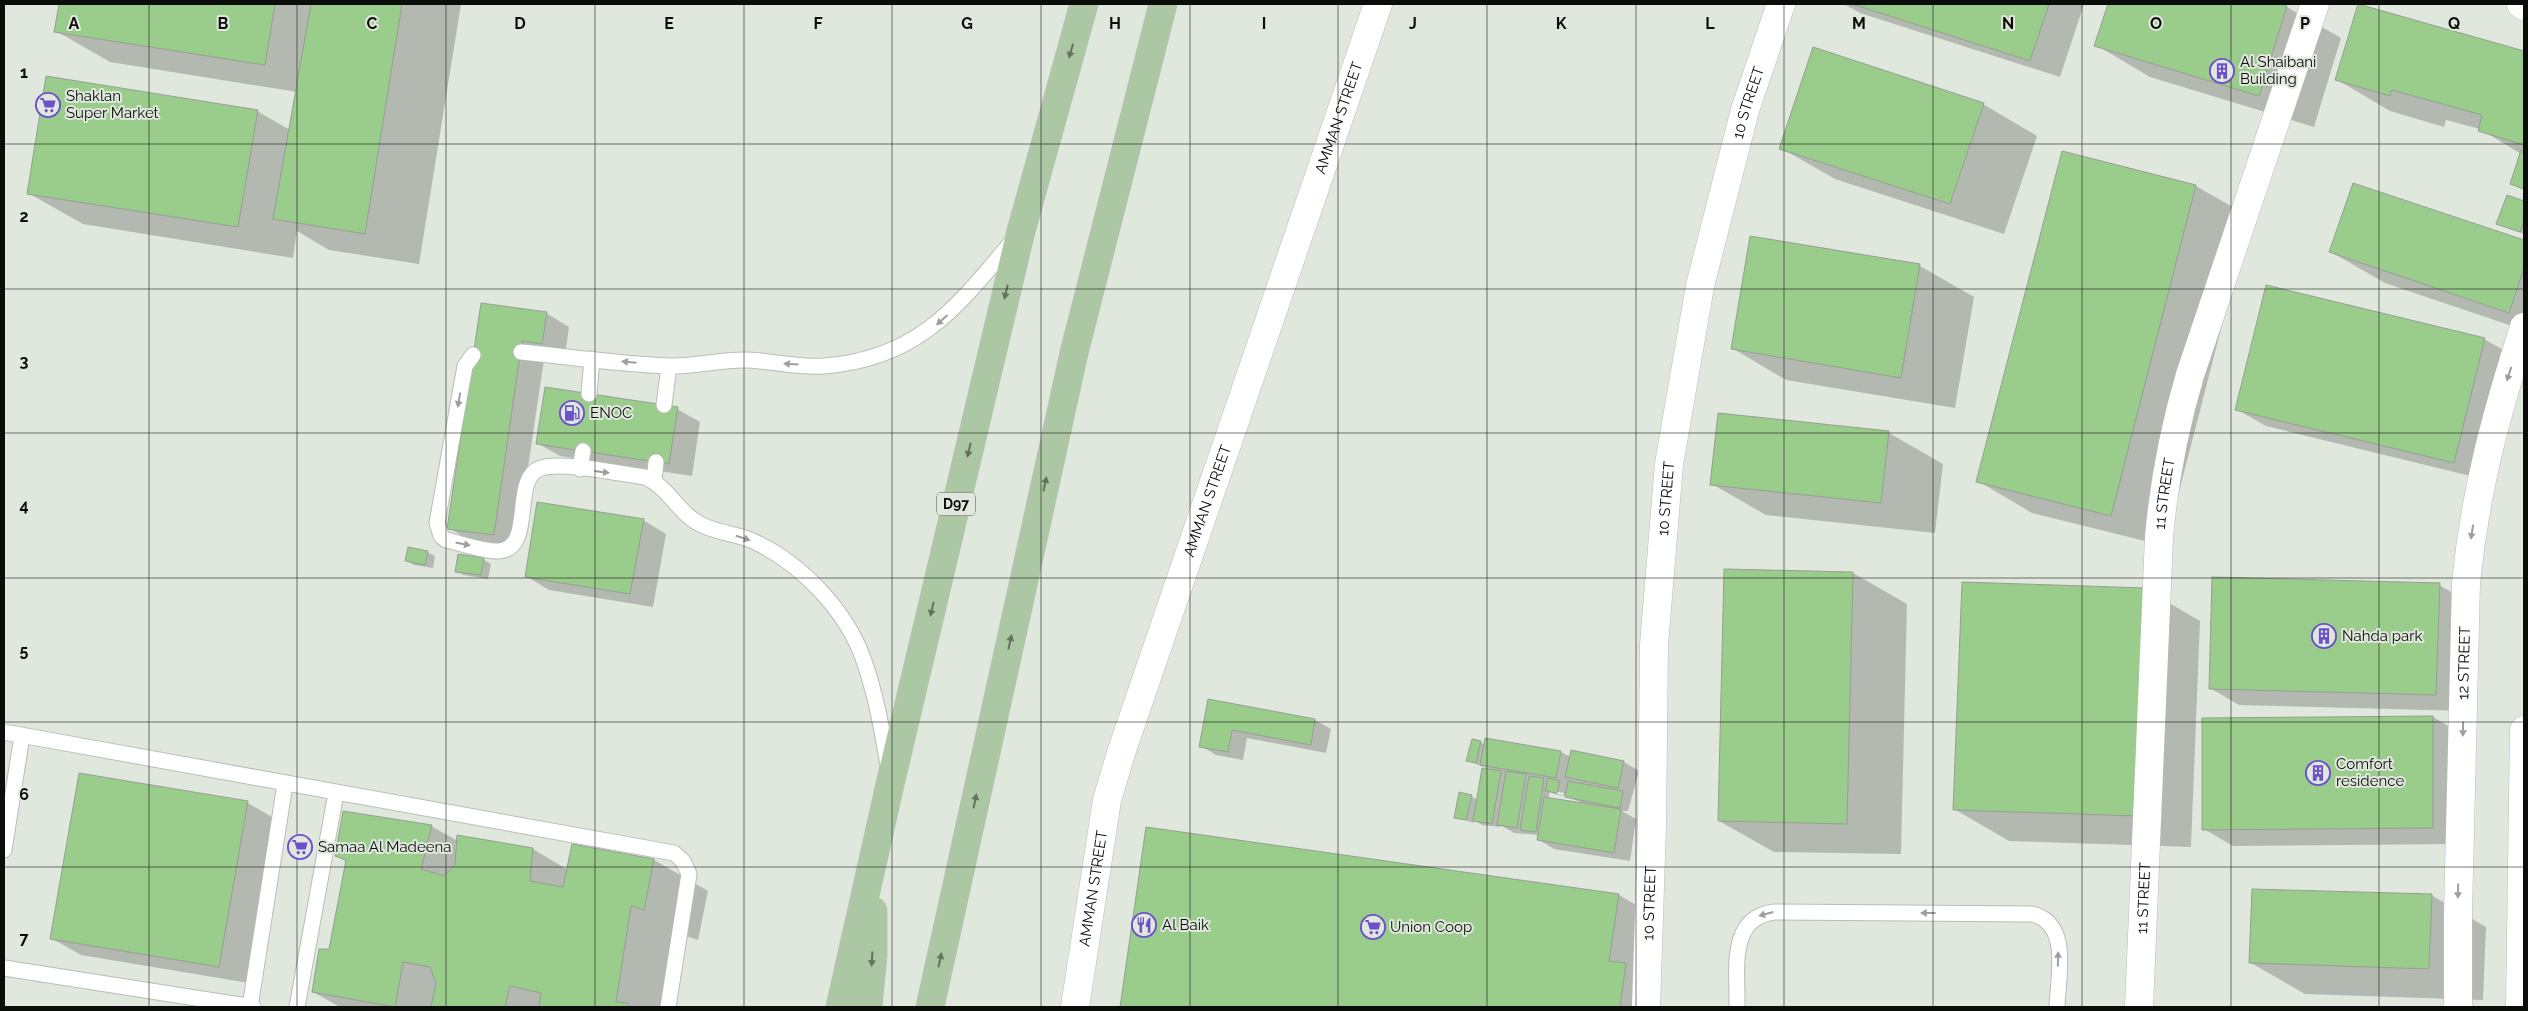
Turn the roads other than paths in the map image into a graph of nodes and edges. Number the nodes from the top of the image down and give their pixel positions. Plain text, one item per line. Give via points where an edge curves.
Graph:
1 (1084, 4) edge
2 (1163, 4) edge
3 (1378, 4) edge
4 (1781, 4) edge
5 (2315, 4) edge
6 (2521, 4) edge
7 (2524, 6) edge
8 (1020, 231) junction
9 (2524, 327) edge
10 (521, 352) dead end
11 (473, 355) dead end
12 (592, 359) junction
13 (669, 366) junction
14 (589, 394) dead end
15 (664, 405) dead end
16 (583, 451) dead end
17 (656, 462) dead end
18 (580, 469) junction
19 (654, 481) junction
20 (2524, 730) edge
21 (4, 732) edge
22 (22, 736) junction
23 (891, 780) junction
24 (285, 784) junction
25 (336, 793) junction
26 (4, 850) edge
27 (869, 875) junction
28 (4, 968) edge
29 (251, 1007) edge
30 (297, 1007) edge
31 (668, 1007) edge
32 (840, 1007) edge
33 (868, 1007) edge
34 (930, 1007) edge
35 (1075, 1007) edge
36 (1646, 1007) edge
37 (1737, 1007) edge
38 (2057, 1007) edge
39 (2139, 1007) edge
40 (2458, 1007) edge
41 (2520, 1007) edge

1 -> 8 main road, D97
34 -> 2 main road via 1074,352
3 - 35 street, AMMAN STREET via 1121,752 1107,800
4 - 36 street, 10 STREET via 1745,110 1700,286 1669,464 1654,645
5 - 39 street, 11 STREET via 2190,375 2174,428 2164,482 2158,537
6 - 7 street
8 -> 13 lane via 960,304 931,329 897,349 861,361 822,366 749,360
8 -> 23 main road, D97
9 -> 40 street, 12 STREET via 2486,455 2470,540 2466,593
10 - 12 lane
11 -> 18 lane via 465,366 437,523 441,536 446,540 499,551 505,549 516,540 520,531 527,480 533,473 552,466
13 -> 12 lane
12 - 14 lane
13 - 15 lane
16 - 18 lane
17 - 19 lane
18 -> 19 lane via 645,477
19 -> 23 lane via 685,514 703,526 752,541 789,563 814,584 840,614 864,659
20 - 41 street
21 - 22 lane
22 - 24 lane
22 - 26 lane
23 - 27 main road, D97
24 - 25 lane
24 - 29 lane
25 - 30 lane
25 - 31 lane via 674,853 683,861 689,874
27 - 32 main road, D97
27 -> 33 main road via 873,955
28 - 29 lane
38 -> 37 lane via 2059,942 2053,926 2040,916 1784,912 1765,913 1743,931 1738,950

